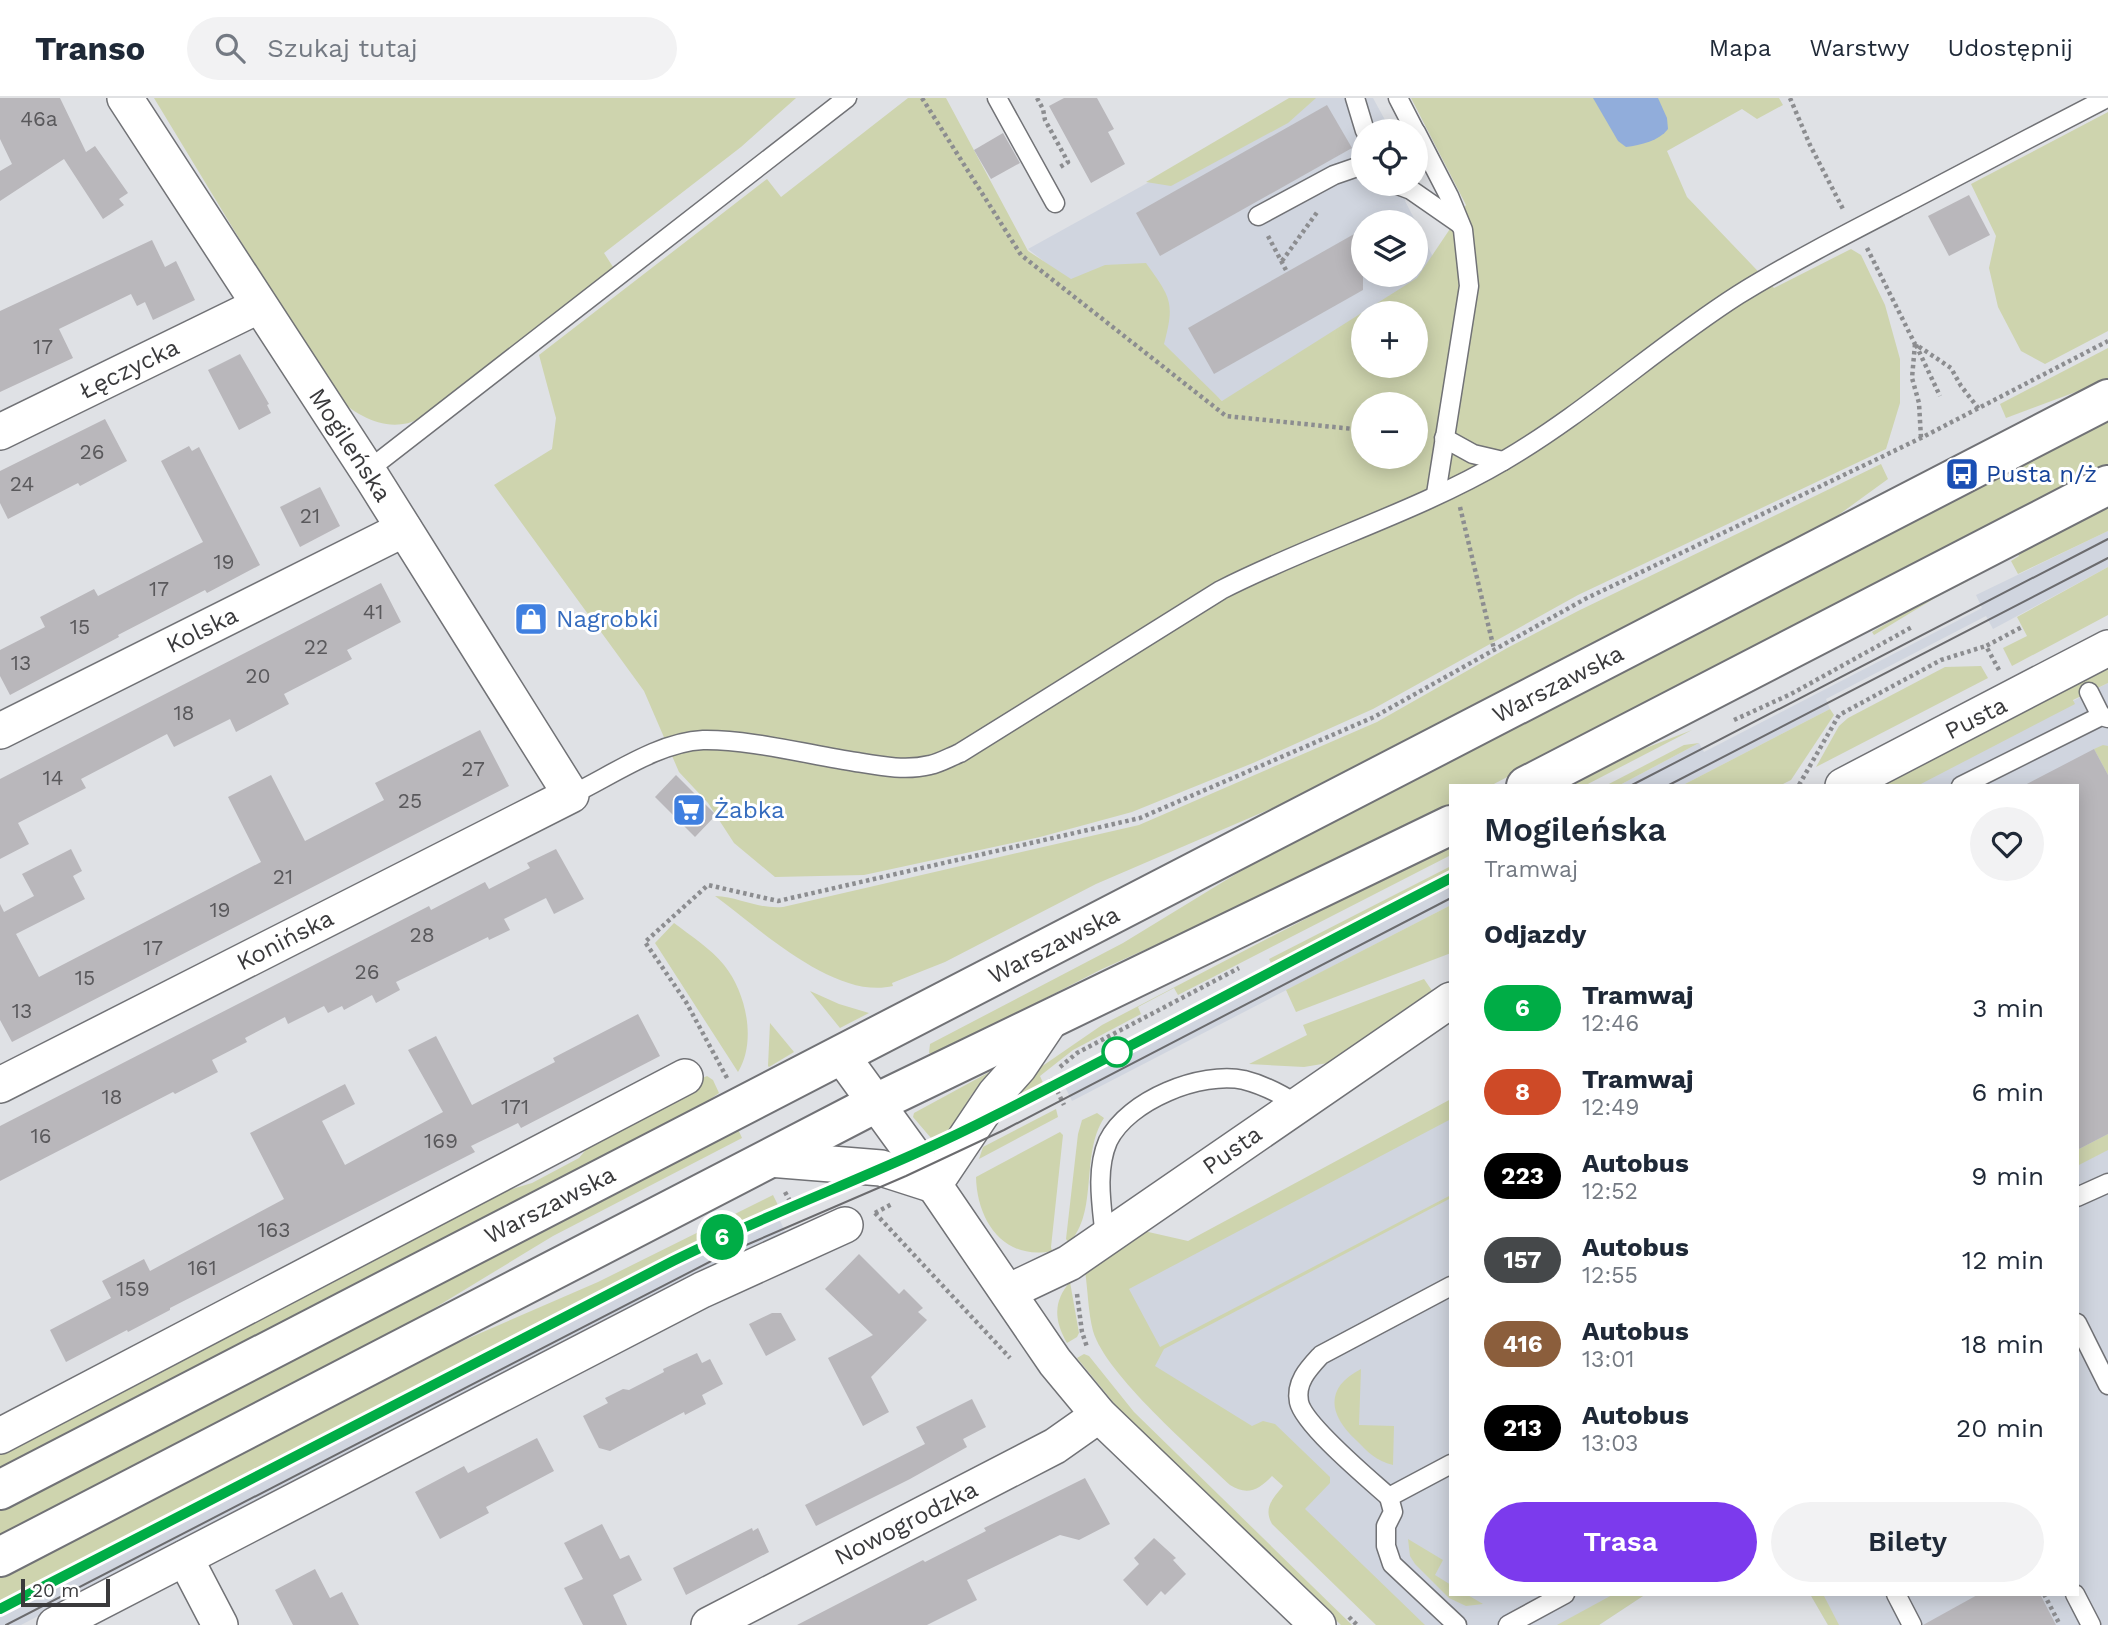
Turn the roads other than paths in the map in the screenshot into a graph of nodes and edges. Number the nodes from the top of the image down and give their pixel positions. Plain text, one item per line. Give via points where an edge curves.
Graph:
1 (125, 98) edge
2 (847, 98) edge
3 (997, 98) edge
4 (1355, 98) edge
5 (1398, 98) edge
6 (2107, 98) edge
7 (1361, 119) edge
8 (1409, 119) edge
9 (1428, 156) edge
10 (1351, 169) edge
11 (1420, 196) edge
12 (1055, 203) dead end
13 (1258, 216) dead end
14 (1460, 224) junction
15 (258, 306) junction
16 (2108, 399) edge
17 (0, 432) edge
18 (1444, 438) junction
19 (1503, 461) junction
20 (367, 471) junction
21 (2108, 485) edge
22 (1436, 494) junction
23 (404, 529) junction
24 (2108, 648) edge
25 (2093, 698) edge
26 (0, 731) edge
27 (1530, 784) edge
28 (1849, 784) edge
29 (1964, 784) edge
30 (571, 794) junction
31 (1449, 826) edge
32 (1449, 1001) edge
33 (1052, 1018) junction
34 (841, 1055) junction
35 (685, 1077) dead end
36 (0, 1085) edge
37 (876, 1103) junction
38 (1298, 1105) junction
39 (769, 1159) junction
40 (2108, 1183) edge
41 (934, 1185) junction
42 (2079, 1196) edge
43 (860, 1219) road end
44 (1105, 1238) junction
45 (1449, 1287) edge
46 (1009, 1292) junction
47 (2079, 1327) edge
48 (2108, 1385) edge
49 (1099, 1415) junction
50 (0, 1436) edge
51 (1449, 1465) edge
52 (0, 1490) edge
53 (1388, 1497) junction
54 (0, 1557) edge
55 (186, 1558) junction
56 (1561, 1596) edge
57 (1897, 1596) edge
58 (2076, 1596) edge
59 (55, 1625) edge
60 (220, 1625) edge
61 (709, 1625) edge
62 (1318, 1625) edge
63 (1457, 1625) edge
64 (1508, 1625) edge
65 (1912, 1625) edge
66 (2091, 1625) edge

1 - 15 street, Mogileńska
2 - 20 lane
3 - 12 lane
4 - 7 lane
5 - 8 lane
6 - 19 lane via 1739,295
9 - 14 lane
10 - 13 lane
11 - 14 lane
14 - 18 lane via 1469,286
15 - 17 street, Łęczycka
15 - 20 street, Mogileńska
16 - 34 main road, Warszawska
18 - 19 lane via 1473,454
18 - 22 lane
19 - 22 lane
20 - 23 street, Mogileńska
21 - 27 main road
22 - 30 lane via 1221,590 960,754 930,765 877,766 704,740 657,750
23 - 26 street, Kolska
23 - 30 street, Mogileńska
24 - 25 street, Pusta
25 - 28 street, Pusta
25 - 29 lane
30 - 36 street, Konińska
31 - 33 main road
32 - 38 street, Pusta
33 - 37 main road
33 - 41 street
34 - 37 street
34 - 52 main road, Warszawska
35 - 50 street, Warszawska
37 - 39 main road
37 - 41 street
38 - 44 street, Pusta
38 - 44 lane via 1264,1086 1216,1079 1192,1083 1143,1105 1123,1120 1104,1154 1101,1199
39 - 41 street via 881,1168
39 - 54 main road
40 - 42 lane
41 - 46 street
43 - 55 street via 702,1290
44 - 46 street, Pusta
45 - 53 lane via 1321,1355 1305,1371 1299,1386 1299,1403 1308,1420
46 - 49 street via 1055,1362
47 - 48 lane
49 - 61 street, Nowogrodzka via 1055,1446
49 - 62 street
51 - 53 lane
53 - 63 lane via 1392,1512 1386,1546 1392,1564
55 - 59 street
55 - 60 street
56 - 64 lane
57 - 65 lane
58 - 66 lane

